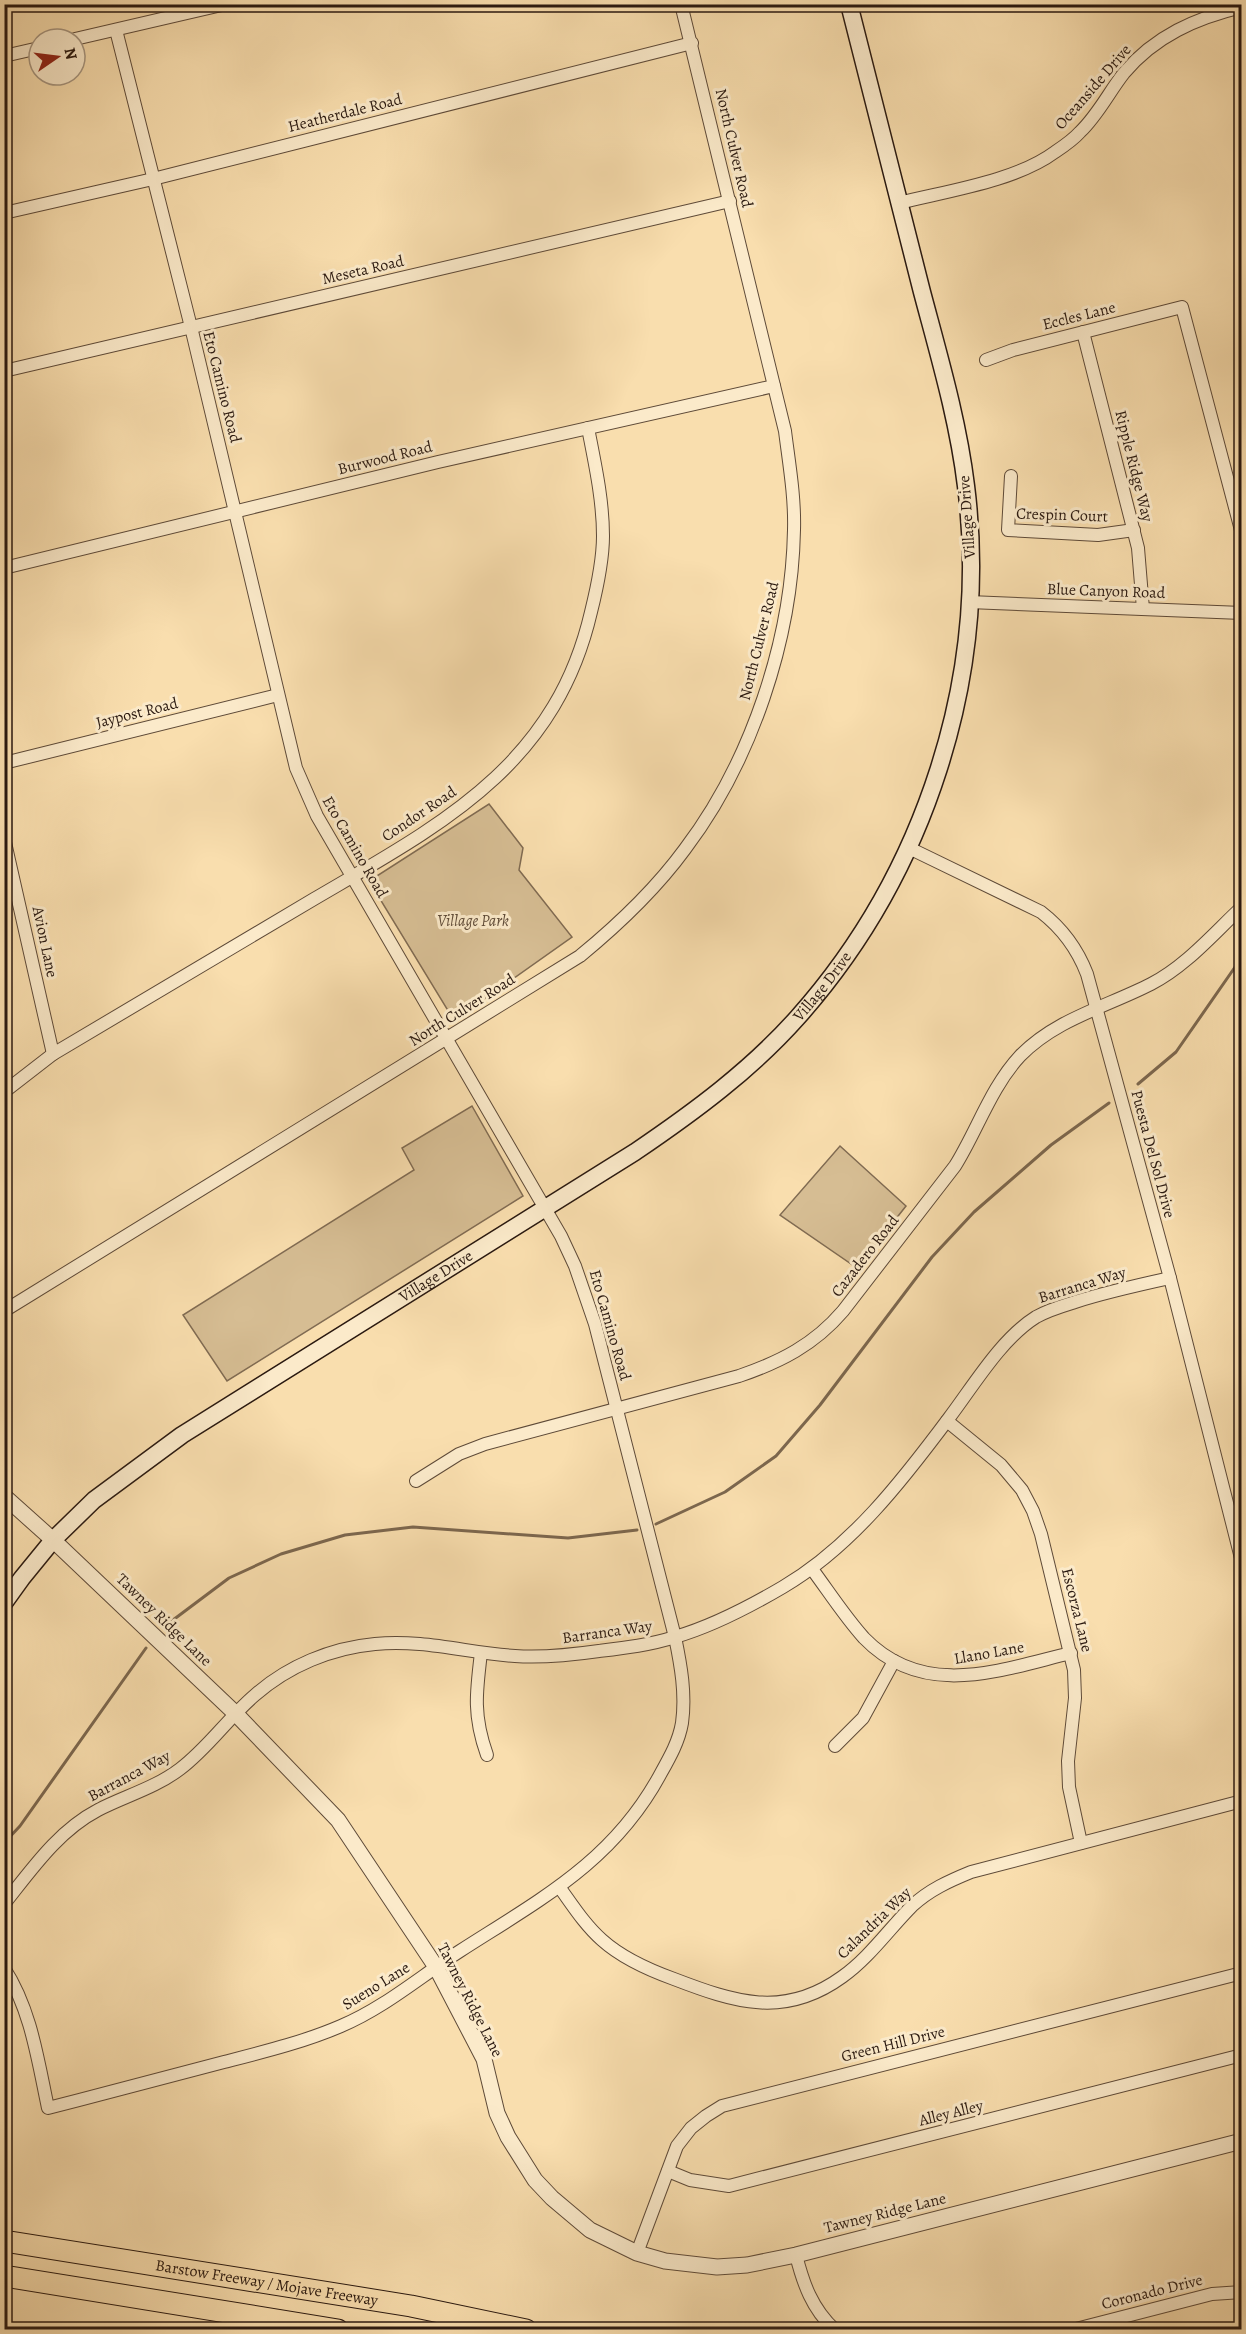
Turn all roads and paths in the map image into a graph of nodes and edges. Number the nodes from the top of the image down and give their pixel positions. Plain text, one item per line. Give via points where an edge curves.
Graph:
1 (226, 4) edge
2 (681, 4) edge
3 (849, 4) edge
4 (1242, 7) edge
5 (116, 30) junction
6 (87, 36) edge
7 (692, 43) junction
8 (27, 51) edge
9 (4, 56) edge
10 (153, 179) junction
11 (730, 201) junction
12 (899, 203) junction
13 (4, 213) edge
14 (191, 327) junction
15 (1083, 332) junction
16 (986, 360) dead end
17 (4, 371) edge
18 (774, 386) junction
19 (588, 428) junction
20 (1011, 476) dead end
21 (236, 512) junction
22 (1134, 530) junction
23 (1242, 534) edge
24 (4, 568) edge
25 (969, 602) junction
26 (1143, 609) junction
27 (1242, 614) edge
28 (278, 695) junction
29 (4, 763) edge
30 (4, 838) edge
31 (909, 848) junction
32 (353, 876) junction
33 (1242, 907) edge
34 (1096, 1008) junction
35 (448, 1039) junction
36 (53, 1054) junction
37 (4, 1092) edge
38 (544, 1208) junction
39 (1170, 1278) junction
40 (4, 1311) edge
41 (617, 1409) junction
42 (947, 1420) junction
43 (416, 1481) dead end
44 (4, 1496) edge
45 (54, 1540) junction
46 (1239, 1544) edge
47 (1242, 1562) edge
48 (812, 1569) junction
49 (4, 1603) edge
50 (675, 1637) junction
51 (481, 1653) junction
52 (1071, 1653) junction
53 (894, 1661) junction
54 (236, 1714) junction
55 (835, 1746) dead end
56 (487, 1755) dead end
57 (1242, 1801) edge
58 (1081, 1843) junction
59 (560, 1887) junction
60 (4, 1904) edge
61 (436, 1967) junction
62 (4, 1968) edge
63 (1242, 1972) edge
64 (1242, 2055) edge
65 (1242, 2141) edge
66 (668, 2171) junction
67 (4, 2241) edge
68 (637, 2253) junction
69 (796, 2255) junction
70 (4, 2276) edge
71 (1242, 2292) edge
72 (338, 2330) edge
73 (526, 2330) edge
74 (835, 2330) edge
75 (1072, 2330) edge

1 - 5 street
2 - 7 street, North Culver Road
3 - 12 main road, Village Drive
4 - 12 street, Oceanside Drive via 1196,21 1158,41 1124,74 1080,133 1052,154 998,178
5 - 6 street
5 - 10 street, Eto Camino Road
7 - 10 street, Heatherdale Road
7 - 11 street, North Culver Road
8 - 9 street
10 - 13 street, Heatherdale Road
10 - 14 street, Eto Camino Road
11 - 14 street, Meseta Road
11 - 18 street, North Culver Road
12 - 25 main road, Village Drive via 961,452 970,533
14 - 17 street, Meseta Road
14 - 21 street, Eto Camino Road
15 - 16 street, Eccles Lane
15 - 22 street, Ripple Ridge Way
15 - 23 street, Eccles Lane via 1182,307
18 - 19 street, Burwood Road
18 - 35 street, North Culver Road via 792,483 795,529 791,577 766,692 736,764 686,849 624,919 580,956
19 - 21 street, Burwood Road
19 - 32 street, Condor Road via 603,537 592,606 572,673 549,715 492,783 424,834
20 - 22 street, Crespin Court via 1008,530 1098,535
21 - 24 street, Burwood Road
21 - 28 street, Eto Camino Road
22 - 26 street, Ripple Ridge Way
25 - 26 street, Blue Canyon Road
25 - 31 main road, Village Drive via 949,735 927,807
26 - 27 street, Blue Canyon Road
28 - 29 street, Jaypost Road
28 - 32 street, Eto Camino Road via 305,792
30 - 36 street, Avion Lane
31 - 34 street, Puesta Del Sol Drive via 1025,903 1054,922 1079,954
31 - 38 main road, Village Drive via 835,973 759,1057 689,1115
32 - 35 street, Eto Camino Road
32 - 36 street, Condor Road
33 - 34 street, Cazadero Road via 1165,976
34 - 39 street, Puesta Del Sol Drive
34 - 41 street, Cazadero Road via 1036,1041 1010,1068 955,1166 843,1311 818,1336 789,1356 760,1369
35 - 38 street, Eto Camino Road
35 - 40 street, North Culver Road
36 - 37 street, Condor Road
38 - 41 street, Eto Camino Road via 576,1266
38 - 45 main road, Village Drive via 182,1435 94,1500
39 - 42 street, Barranca Way via 1109,1292 1034,1318 993,1359
39 - 46 street, Puesta Del Sol Drive
41 - 43 street, Cazadero Road via 485,1444 459,1454
41 - 50 street, Eto Camino Road
42 - 48 street, Barranca Way via 898,1483
42 - 52 street, Escorza Lane via 1001,1465 1022,1490 1041,1534
44 - 45 street, Tawney Ridge Lane
45 - 49 main road, Village Drive
45 - 54 street, Tawney Ridge Lane
46 - 47 street, Puesta Del Sol Drive
48 - 50 street, Barranca Way via 748,1607
48 - 53 street, Llano Lane via 865,1639
50 - 51 street, Barranca Way via 575,1655
50 - 59 street, Sueno Lane via 684,1700 675,1747 640,1809 618,1836
51 - 54 street, Barranca Way via 403,1643 350,1648 292,1669
51 - 56 street via 476,1720
52 - 53 street, Llano Lane via 960,1676 925,1673
52 - 58 street, Escorza Lane via 1075,1684 1069,1787
53 - 55 street via 862,1718
54 - 60 street, Barranca Way via 177,1771 97,1811 63,1836
54 - 61 street, Tawney Ridge Lane via 338,1821
57 - 58 street, Calandria Way
58 - 59 street, Calandria Way via 948,1881 914,1905 842,1977 808,1995 762,2003 738,2001 702,1990 628,1958 603,1941 580,1917
59 - 61 street, Sueno Lane
61 - 62 street, Sueno Lane via 380,2006 340,2027 244,2057 48,2108 32,2035
61 - 68 street, Tawney Ridge Lane via 484,2059 497,2113 525,2166 552,2198 590,2230
63 - 66 street, Green Hill Drive via 738,2101 691,2128 677,2146
64 - 66 street, Alley Alley via 729,2186 690,2180
65 - 69 street, Tawney Ridge Lane
66 - 68 street, Green Hill Drive
67 - 73 highway, Barstow Freeway / Mojave Freeway via 411,2306
68 - 69 street, Tawney Ridge Lane via 691,2266 717,2267
69 - 74 street via 804,2286
70 - 72 highway, Barstow Freeway / Mojave Freeway
71 - 75 street, Coronado Drive via 1212,2294

